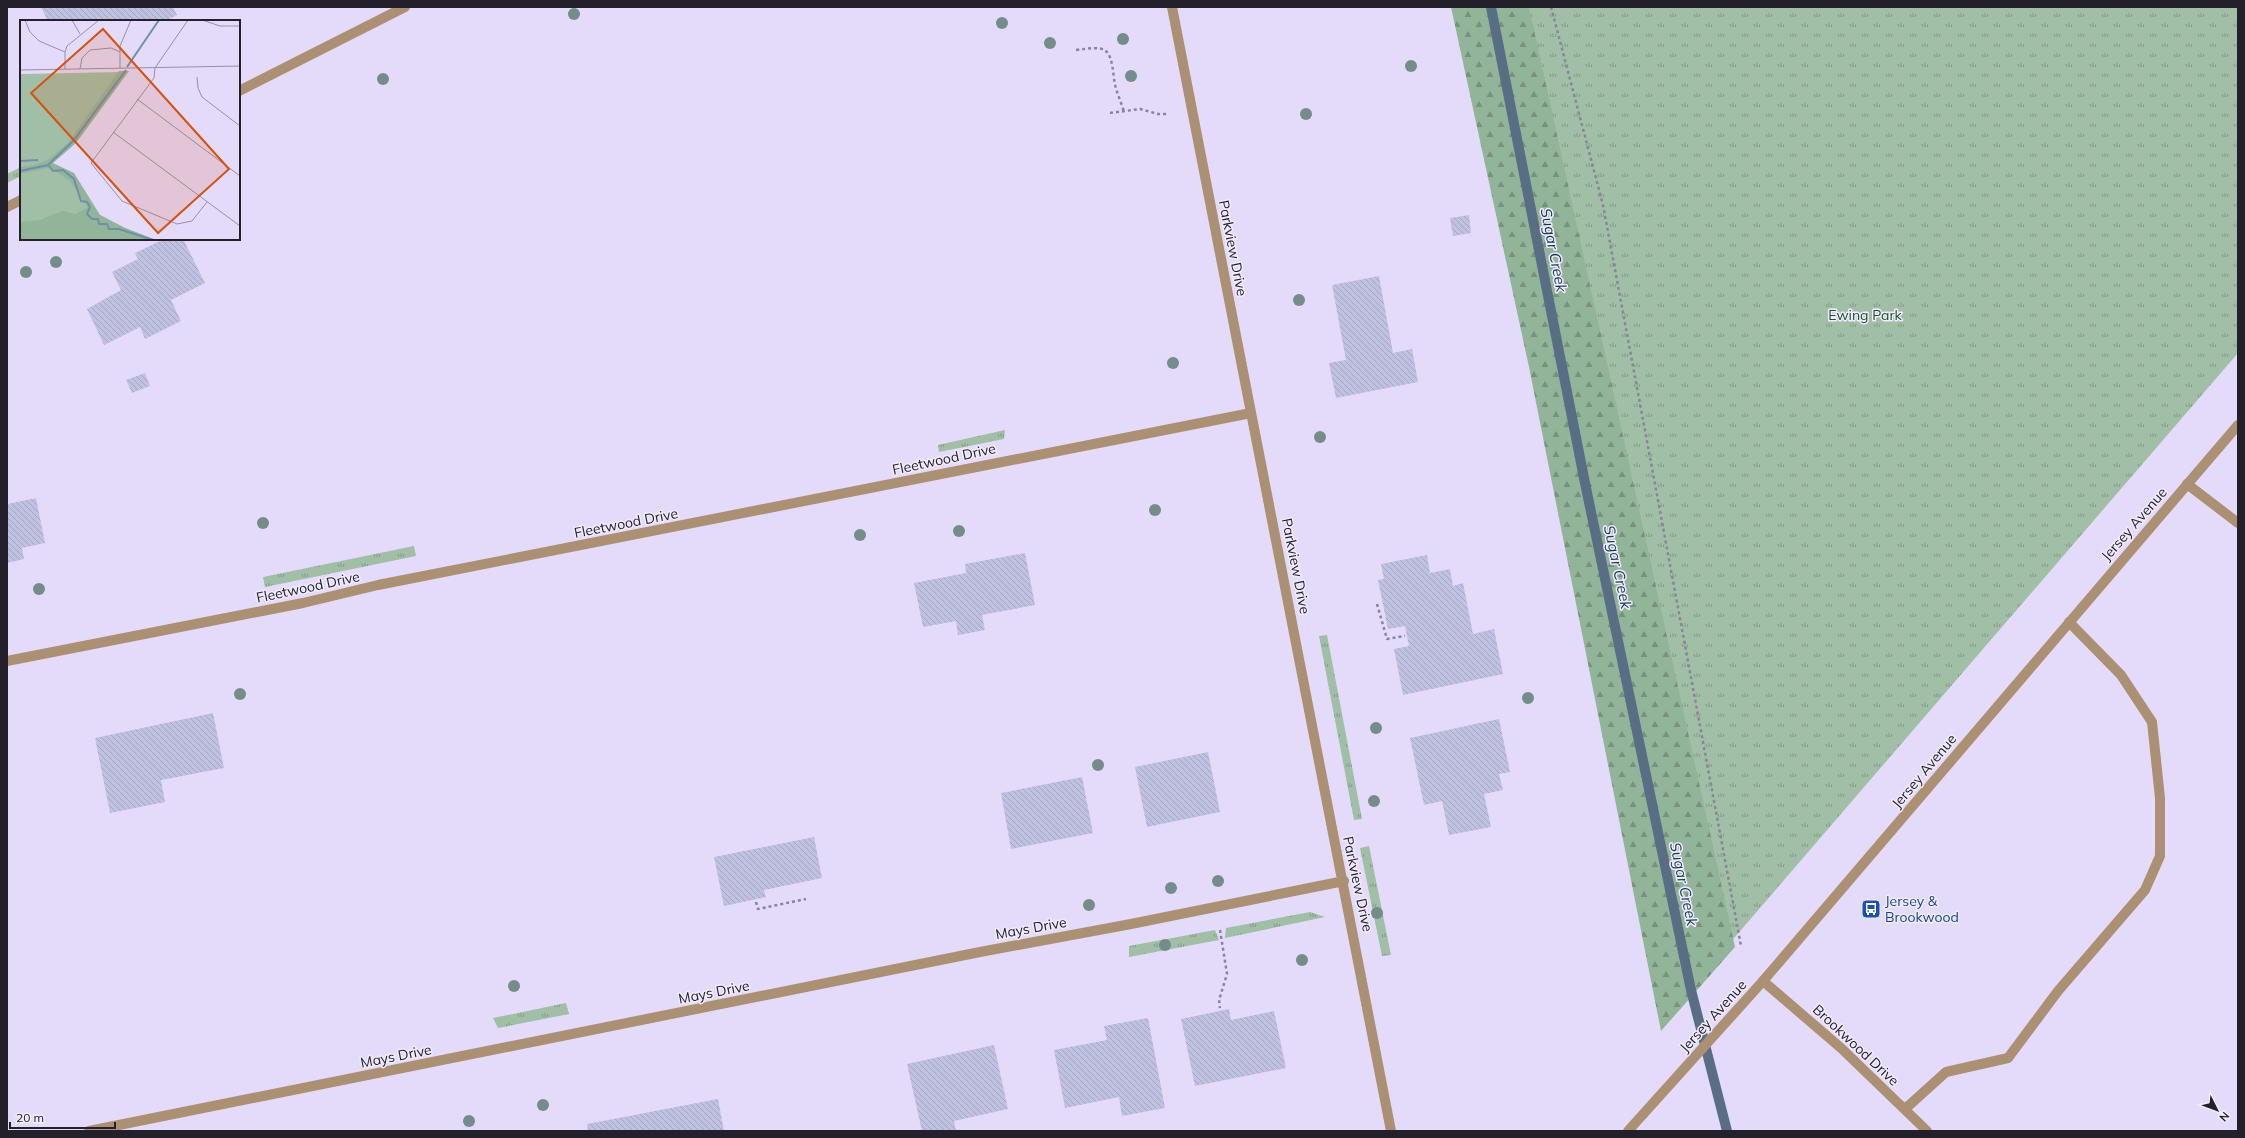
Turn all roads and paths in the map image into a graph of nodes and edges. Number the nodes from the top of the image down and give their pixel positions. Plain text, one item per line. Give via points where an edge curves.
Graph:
1 (405, 7) edge
2 (1172, 7) edge
3 (1551, 7) edge
4 (1076, 50) dead end
5 (240, 90) edge
6 (1192, 110) junction
7 (1124, 112) junction
8 (1110, 113) dead end
9 (20, 200) edge
10 (7, 207) edge
11 (1251, 413) junction
12 (2238, 425) edge
13 (2187, 484) junction
14 (2238, 523) edge
15 (1377, 604) dead end
16 (2069, 622) junction
17 (1405, 636) dead end
18 (7, 661) edge
19 (1344, 882) junction
20 (806, 899) dead end
21 (756, 902) dead end
22 (1215, 908) junction
23 (1741, 946) dead end
24 (1763, 981) junction
25 (1220, 1008) dead end
26 (1905, 1109) junction
27 (89, 1131) edge
28 (1391, 1131) edge
29 (1628, 1131) edge
30 (1927, 1131) edge

1 - 5 street
2 - 6 street, Parkview Drive
3 - 23 path via 1603,204
4 - 7 path via 1096,48 1103,49 1109,54
6 - 7 path via 1164,114 1140,109
6 - 11 street, Parkview Drive
7 - 8 path
9 - 10 street
11 - 18 street, Fleetwood Drive
11 - 19 street, Parkview Drive
12 - 13 street, Jersey Avenue
13 - 14 street
13 - 16 street, Jersey Avenue
15 - 17 path via 1387,639
16 - 24 street, Jersey Avenue
16 - 26 street via 2121,675 2152,722 2160,798 2160,856 2144,890 2058,991 2008,1058 1946,1072
19 - 22 street, Mays Drive
19 - 28 street, Parkview Drive
20 - 21 path via 758,909
22 - 25 path via 1227,962 1227,974 1219,1000
22 - 27 street, Mays Drive via 980,952
24 - 26 street, Brookwood Drive via 1841,1048
24 - 29 street, Jersey Avenue
26 - 30 street, Brookwood Drive

